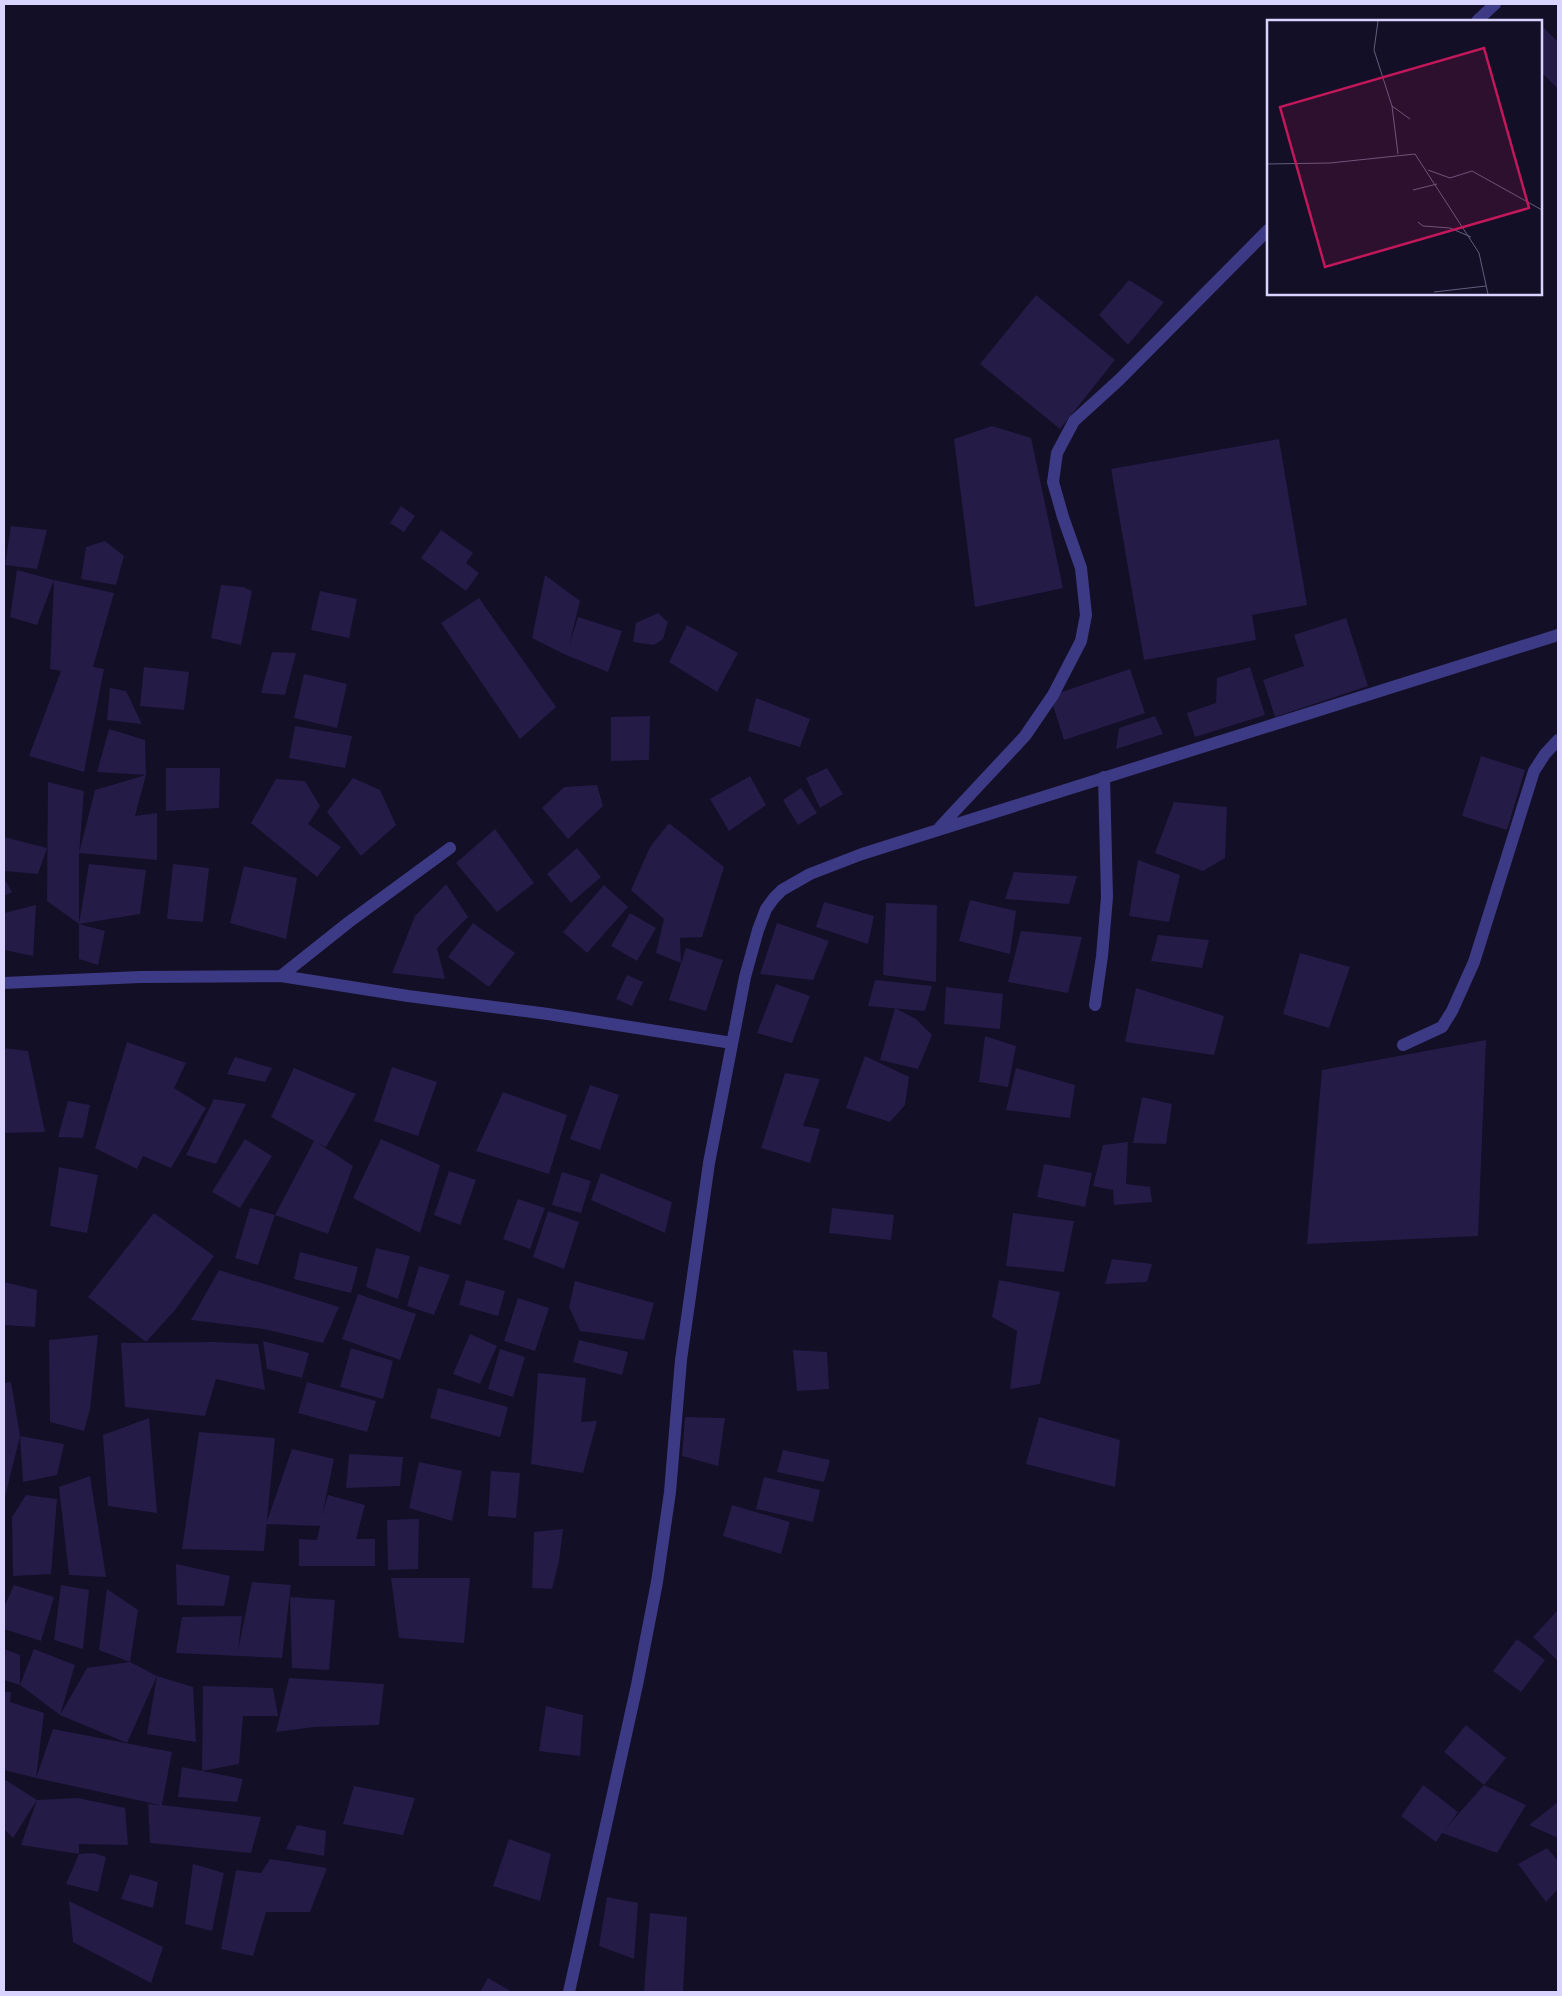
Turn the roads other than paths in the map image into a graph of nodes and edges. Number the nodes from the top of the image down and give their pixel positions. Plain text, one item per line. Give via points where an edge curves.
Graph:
1 (1495, 4) edge
2 (1478, 20) edge
3 (1267, 231) edge
4 (1558, 635) edge
5 (1558, 740) edge
6 (1104, 777) junction
7 (939, 829) junction
8 (450, 848) dead end
9 (281, 976) junction
10 (4, 983) edge
11 (1095, 1005) dead end
12 (732, 1043) junction
13 (1403, 1045) dead end
14 (569, 1992) edge

1 - 2 street
3 - 7 street via 1074,422 1057,453 1053,482 1081,568 1086,615 1081,640 1053,696 1025,736
4 - 6 street
5 - 13 street via 1534,771 1474,962 1452,1011 1442,1027
6 - 7 street
6 - 11 street via 1107,897
7 - 12 street via 810,874 774,898 766,909 756,940
8 - 9 street
9 - 10 street via 140,977
9 - 12 street
12 - 14 street via 708,1163 681,1360 670,1492 657,1582

